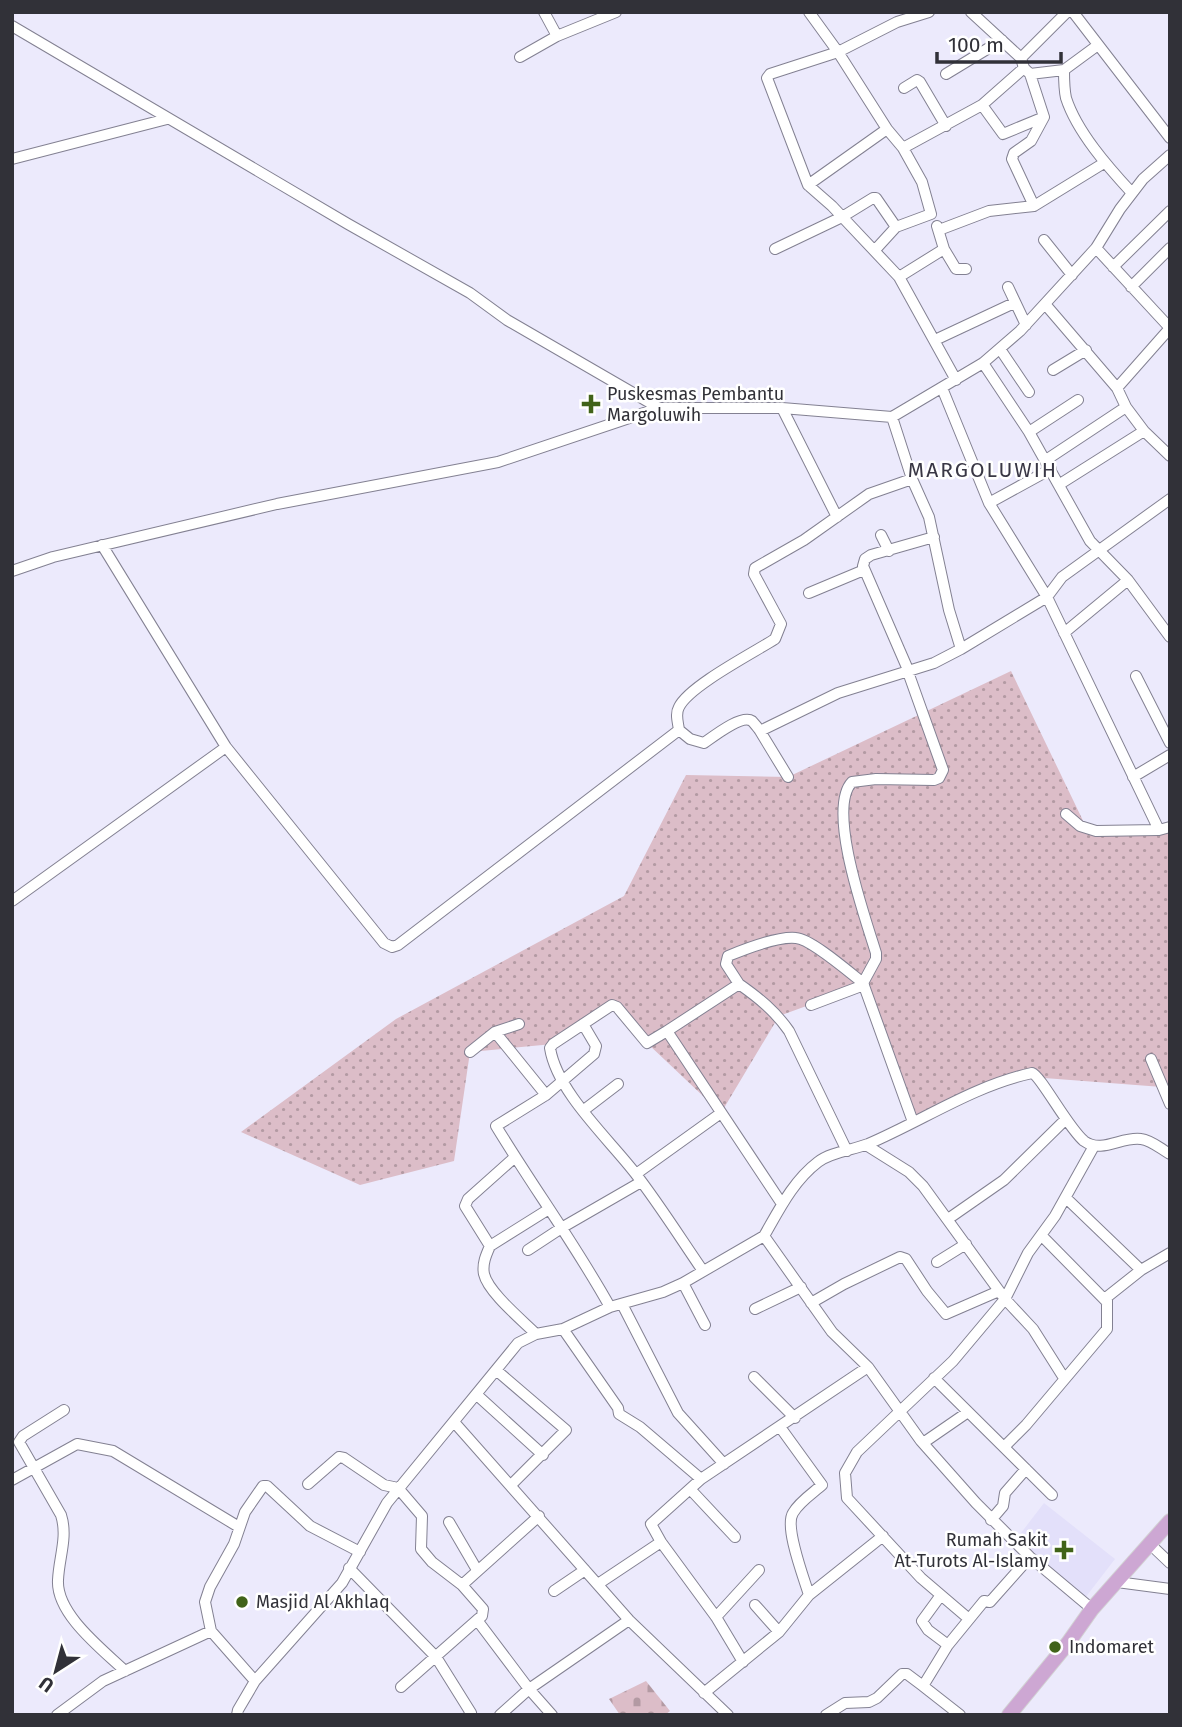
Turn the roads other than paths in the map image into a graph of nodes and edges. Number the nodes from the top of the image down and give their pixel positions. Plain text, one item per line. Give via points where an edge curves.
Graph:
1 (544, 12) edge
2 (616, 12) edge
3 (808, 12) edge
4 (929, 12) edge
5 (971, 12) edge
6 (1067, 12) edge
7 (1073, 12) edge
8 (12, 26) edge
9 (557, 36) junction
10 (1002, 40) junction
11 (1098, 45) junction
12 (838, 52) junction
13 (520, 57) dead end
14 (1025, 67) junction
15 (1064, 70) junction
16 (946, 74) dead end
17 (904, 88) dead end
18 (982, 105) junction
19 (1044, 117) junction
20 (167, 119) junction
21 (946, 126) junction
22 (887, 129) junction
23 (1170, 138) edge
24 (903, 148) junction
25 (1170, 155) edge
26 (12, 159) edge
27 (1104, 163) junction
28 (808, 185) junction
29 (1132, 193) junction
30 (1034, 206) junction
31 (1170, 211) edge
32 (931, 214) junction
33 (842, 217) junction
34 (896, 227) junction
35 (939, 230) junction
36 (1044, 240) dead end
37 (1096, 248) junction
38 (1170, 248) edge
39 (775, 249) dead end
40 (944, 249) junction
41 (875, 250) junction
42 (1113, 267) junction
43 (965, 269) dead end
44 (1072, 275) junction
45 (899, 276) junction
46 (1008, 286) dead end
47 (1131, 287) junction
48 (1014, 303) junction
49 (1045, 304) junction
50 (1026, 325) junction
51 (1170, 328) edge
52 (935, 340) junction
53 (1000, 349) junction
54 (1086, 350) junction
55 (983, 363) junction
56 (1053, 370) dead end
57 (956, 380) junction
58 (1117, 387) junction
59 (942, 388) junction
60 (1028, 392) dead end
61 (1078, 400) dead end
62 (1126, 407) junction
63 (659, 408) junction
64 (782, 408) junction
65 (892, 418) junction
66 (1144, 431) junction
67 (1030, 432) junction
68 (1170, 456) edge
69 (1049, 465) junction
70 (912, 479) junction
71 (1060, 484) junction
72 (989, 503) junction
73 (1167, 505) edge
74 (837, 517) junction
75 (881, 535) dead end
76 (934, 537) junction
77 (102, 545) junction
78 (1099, 550) junction
79 (889, 551) junction
80 (864, 570) junction
81 (12, 571) edge
82 (1128, 580) junction
83 (809, 593) dead end
84 (1046, 597) junction
85 (1064, 633) junction
86 (1170, 637) edge
87 (961, 649) junction
88 (909, 672) junction
89 (1136, 676) dead end
90 (679, 730) junction
91 (760, 731) junction
92 (1170, 743) edge
93 (226, 747) junction
94 (1170, 755) edge
95 (788, 777) dead end
96 (1133, 777) junction
97 (1066, 814) dead end
98 (1164, 828) edge
99 (12, 901) edge
100 (738, 984) junction
101 (864, 984) junction
102 (811, 1005) dead end
103 (519, 1024) dead end
104 (583, 1024) junction
105 (667, 1031) junction
106 (495, 1032) junction
107 (470, 1052) dead end
108 (1151, 1059) dead end
109 (564, 1082) junction
110 (618, 1084) dead end
111 (546, 1095) junction
112 (1170, 1104) edge
113 (584, 1110) junction
114 (721, 1113) junction
115 (1065, 1120) junction
116 (913, 1122) junction
117 (866, 1144) junction
118 (1094, 1146) junction
119 (847, 1151) junction
120 (1170, 1154) edge
121 (514, 1158) junction
122 (639, 1178) junction
123 (1066, 1198) junction
124 (782, 1204) junction
125 (550, 1209) junction
126 (948, 1219) junction
127 (563, 1227) junction
128 (764, 1236) junction
129 (1041, 1236) junction
130 (966, 1244) junction
131 (490, 1246) junction
132 (528, 1250) dead end
133 (1170, 1253) edge
134 (937, 1262) dead end
135 (1141, 1270) junction
136 (703, 1271) junction
137 (683, 1283) junction
138 (800, 1287) junction
139 (1002, 1295) junction
140 (1106, 1301) junction
141 (811, 1303) junction
142 (616, 1305) junction
143 (755, 1309) dead end
144 (705, 1325) dead end
145 (564, 1329) junction
146 (536, 1334) junction
147 (868, 1367) junction
148 (496, 1370) junction
149 (754, 1377) dead end
150 (934, 1378) junction
151 (1064, 1378) junction
152 (477, 1395) junction
153 (64, 1410) dead end
154 (968, 1412) junction
155 (900, 1413) junction
156 (795, 1418) junction
157 (454, 1422) junction
158 (780, 1427) junction
159 (923, 1443) junction
160 (1004, 1447) junction
161 (543, 1455) junction
162 (724, 1464) junction
163 (34, 1467) junction
164 (1026, 1469) junction
165 (701, 1479) junction
166 (844, 1479) junction
167 (12, 1480) edge
168 (308, 1484) dead end
169 (511, 1485) junction
170 (822, 1485) junction
171 (398, 1488) junction
172 (690, 1489) junction
173 (1052, 1495) dead end
174 (539, 1516) junction
175 (991, 1520) junction
176 (1170, 1521) edge
177 (449, 1522) dead end
178 (239, 1527) junction
179 (883, 1536) junction
180 (734, 1537) dead end
181 (661, 1542) junction
182 (1150, 1544) junction
183 (360, 1552) junction
184 (1030, 1557) junction
185 (1170, 1563) edge
186 (349, 1568) junction
187 (477, 1570) junction
188 (585, 1570) junction
189 (759, 1570) dead end
190 (1117, 1582) junction
191 (598, 1584) junction
192 (462, 1586) junction
193 (1170, 1589) edge
194 (554, 1591) dead end
195 (809, 1595) junction
196 (941, 1595) junction
197 (755, 1605) dead end
198 (1092, 1609) junction
199 (716, 1616) junction
200 (969, 1619) junction
201 (477, 1620) junction
202 (629, 1620) junction
203 (211, 1631) junction
204 (779, 1632) junction
205 (948, 1645) junction
206 (436, 1657) junction
207 (743, 1662) junction
208 (125, 1671) junction
209 (256, 1681) junction
210 (923, 1686) junction
211 (401, 1687) dead end
212 (529, 1689) junction
213 (704, 1693) junction
214 (72, 1710) edge
215 (471, 1714) edge
216 (57, 1715) edge
217 (237, 1715) edge
218 (500, 1715) edge
219 (552, 1715) edge
220 (728, 1715) edge
221 (826, 1715) edge
222 (960, 1715) edge
223 (1009, 1715) edge

1 - 9 street
2 - 9 street
3 - 12 street
4 - 12 street
5 - 10 street
6 - 14 street
7 - 11 street
8 - 20 street
9 - 13 street
10 - 14 street
10 - 16 street
11 - 15 street
11 - 23 street
12 - 22 street
12 - 28 street via 767,78
14 - 15 street
14 - 18 street
14 - 19 street
15 - 27 street via 1071,111
17 - 21 street via 920,82
18 - 19 street via 1003,134
18 - 21 street
19 - 30 street via 1031,141 1012,156
20 - 26 street
20 - 63 street
21 - 24 street
22 - 24 street
22 - 28 street
24 - 32 street via 922,183
25 - 29 street
27 - 29 street
27 - 30 street
28 - 33 street
29 - 37 street
30 - 35 street via 989,211
31 - 42 street
32 - 34 street
32 - 35 street
33 - 34 street via 876,198
33 - 39 street
33 - 41 street
34 - 41 street
35 - 40 street
36 - 44 street
37 - 42 street
37 - 44 street
38 - 47 street
40 - 43 street via 956,269
40 - 45 street
41 - 45 street
42 - 47 street
44 - 49 street
45 - 52 street
46 - 48 street
47 - 51 street
48 - 50 street
48 - 52 street
49 - 50 street
49 - 54 street
50 - 53 street
51 - 58 street
52 - 57 street
53 - 55 street
53 - 60 street
54 - 56 street
54 - 58 street
55 - 57 street
55 - 67 street
57 - 59 street
58 - 62 street
59 - 65 street
59 - 72 street
61 - 67 street
62 - 66 street
62 - 69 street
63 - 64 street
63 - 77 street via 498,462 276,504
64 - 65 street
64 - 74 street
65 - 70 street
66 - 68 street
66 - 71 street
67 - 69 street
69 - 71 street
69 - 72 street
70 - 74 street via 869,494
70 - 76 street
71 - 78 street
72 - 84 street
73 - 78 street
74 - 90 street via 755,568 781,624 780,632 687,697 677,714
75 - 79 street
76 - 79 street
76 - 87 street
77 - 81 street
77 - 93 street
78 - 82 street
78 - 84 street via 1062,577
79 - 80 street via 866,559
80 - 83 street
80 - 88 street
82 - 85 street
82 - 86 street
84 - 85 street
84 - 87 street
85 - 96 street
87 - 88 street
88 - 91 street via 838,693
88 - 101 street via 943,770 934,780 876,779 852,782 846,789 845,845 876,953
89 - 92 street
90 - 91 street via 699,743 746,719
90 - 93 street via 392,947 384,943
91 - 95 street
93 - 99 street
94 - 96 street
96 - 98 street
97 - 98 street via 1080,826 1096,831
100 - 101 street via 726,964 728,956 793,937 805,940
100 - 105 street
100 - 119 street via 763,1000 789,1031
101 - 102 street
101 - 116 street
103 - 106 street
104 - 105 street via 613,1005 647,1043
104 - 109 street via 596,1050
104 - 109 street via 550,1048
105 - 114 street
106 - 107 street
106 - 111 street
108 - 112 street
109 - 111 street
109 - 113 street
110 - 113 street
111 - 121 street via 496,1126
113 - 122 street
114 - 122 street
114 - 124 street
115 - 116 street via 1038,1075 1032,1073 974,1091
115 - 118 street
115 - 126 street via 1004,1180
116 - 117 street
117 - 119 street
117 - 126 street via 909,1172
118 - 120 street via 1145,1139
118 - 123 street
119 - 124 street via 820,1160
121 - 125 street
121 - 131 street via 465,1202
122 - 127 street
122 - 136 street
123 - 129 street
123 - 135 street
124 - 128 street
125 - 127 street
125 - 131 street
126 - 130 street
127 - 132 street
127 - 142 street
128 - 136 street
128 - 138 street
129 - 139 street
129 - 140 street
130 - 134 street
130 - 139 street
131 - 146 street via 484,1259 485,1278
133 - 135 street
135 - 140 street
136 - 137 street
137 - 142 street
137 - 144 street
138 - 141 street
138 - 143 street
139 - 141 street via 946,1314 900,1257
139 - 150 street via 953,1361
139 - 151 street via 1033,1329
140 - 151 street via 1107,1329
141 - 147 street via 832,1332
142 - 145 street
142 - 162 street via 678,1413
145 - 146 street
145 - 165 street via 619,1414
146 - 148 street via 518,1343
147 - 155 street
147 - 156 street
148 - 152 street
148 - 161 street via 566,1429
149 - 156 street
150 - 154 street
150 - 155 street
151 - 160 street
152 - 157 street
152 - 161 street
153 - 163 street via 19,1439
154 - 159 street
154 - 160 street
155 - 159 street
155 - 166 street via 857,1452
156 - 158 street
157 - 169 street
157 - 171 street
158 - 162 street
158 - 170 street
159 - 175 street
160 - 164 street
161 - 169 street
162 - 165 street
163 - 167 street
163 - 178 street via 77,1444 113,1451
163 - 208 street via 64,1524 58,1583 64,1604 77,1624
164 - 173 street
164 - 175 street via 1004,1493 1003,1506
165 - 172 street
166 - 170 street
166 - 179 street via 847,1498
168 - 171 street via 339,1457 384,1485
169 - 174 street
170 - 195 street via 790,1518
171 - 183 street
171 - 192 street via 422,1516 421,1549
172 - 180 street
172 - 181 street via 651,1524
174 - 187 street
174 - 188 street
175 - 184 street
176 - 182 main road
177 - 187 street
178 - 183 street via 264,1485 310,1526
178 - 203 street via 205,1602
179 - 195 street
179 - 196 street
181 - 191 street
181 - 199 street
182 - 185 street
182 - 190 main road
183 - 186 street
184 - 198 street
184 - 200 street
186 - 206 street
186 - 209 street via 342,1583
187 - 192 street
188 - 191 street
188 - 194 street
189 - 199 street
190 - 193 street
190 - 198 main road
191 - 202 street
192 - 201 street via 483,1609
195 - 204 street
196 - 200 street
196 - 205 street via 922,1621
197 - 204 street
198 - 223 main road
199 - 207 street
200 - 205 street
201 - 206 street
201 - 212 street
202 - 212 street
202 - 213 street
203 - 208 street
203 - 209 street
204 - 207 street
205 - 210 street
206 - 211 street
206 - 215 street
207 - 213 street
208 - 214 street via 103,1681
209 - 217 street
210 - 221 street via 902,1674 877,1699 845,1703
210 - 222 street
212 - 218 street
212 - 219 street
213 - 220 street
214 - 216 street

